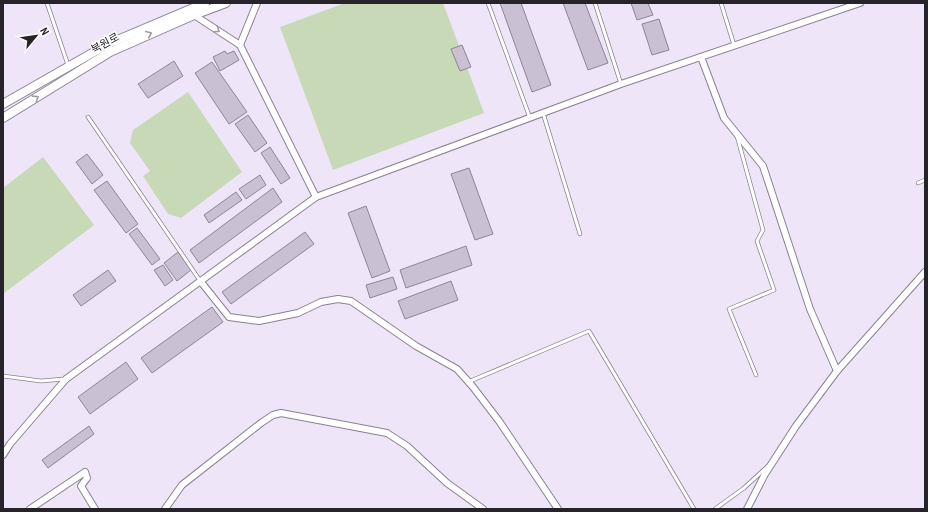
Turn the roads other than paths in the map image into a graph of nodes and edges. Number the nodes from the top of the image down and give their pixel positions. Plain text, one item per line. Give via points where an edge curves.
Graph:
1 (47, 3) edge
2 (205, 3) edge
3 (226, 3) edge
4 (257, 3) edge
5 (488, 3) edge
6 (595, 3) edge
7 (721, 3) edge
8 (860, 3) edge
9 (194, 15) junction
10 (240, 45) junction
11 (735, 46) junction
12 (701, 57) junction
13 (68, 65) junction
14 (621, 84) junction
15 (3, 104) edge
16 (543, 113) junction
17 (88, 117) dead end
18 (3, 118) edge
19 (530, 118) junction
20 (736, 132) junction
21 (925, 180) edge
22 (918, 183) dead end
23 (316, 196) junction
24 (580, 234) dead end
25 (925, 272) edge
26 (201, 282) junction
27 (836, 371) junction
28 (756, 375) dead end
29 (3, 376) edge
30 (66, 379) junction
31 (468, 382) junction
32 (3, 455) edge
33 (774, 460) junction
34 (30, 509) edge
35 (95, 509) edge
36 (165, 509) edge
37 (483, 509) edge
38 (558, 509) edge
39 (694, 509) edge
40 (715, 509) edge
41 (747, 509) edge

1 - 13 lane
2 - 13 street, 북원로 via 125,36
3 - 9 street, 북원로
4 - 10 street
5 - 19 lane
6 - 14 lane
7 - 11 lane
8 - 11 street
9 -> 10 street
18 -> 9 street, 북원로 via 110,52
10 - 23 street
11 - 12 street
12 - 14 street
12 - 20 street via 724,118
13 - 15 street, 북원로
14 - 16 street
16 - 19 street
16 - 24 lane
17 - 26 lane
19 - 23 street
20 - 27 street via 763,166 810,309
20 - 28 lane via 763,230 757,241 774,290 729,308
21 - 22 lane
23 - 26 street
25 - 27 street
26 - 30 street
26 - 31 street via 228,317 259,320 298,313 321,302 338,299 351,301 416,346 457,369
27 - 33 street
29 - 30 lane via 41,381
30 - 32 street
31 - 38 street via 499,421
31 - 39 lane via 589,331
33 - 40 lane via 744,488
33 - 41 street
34 - 35 street via 84,472 87,478 81,486
36 - 37 street via 182,485 261,422 281,413 387,433 397,438 447,483

